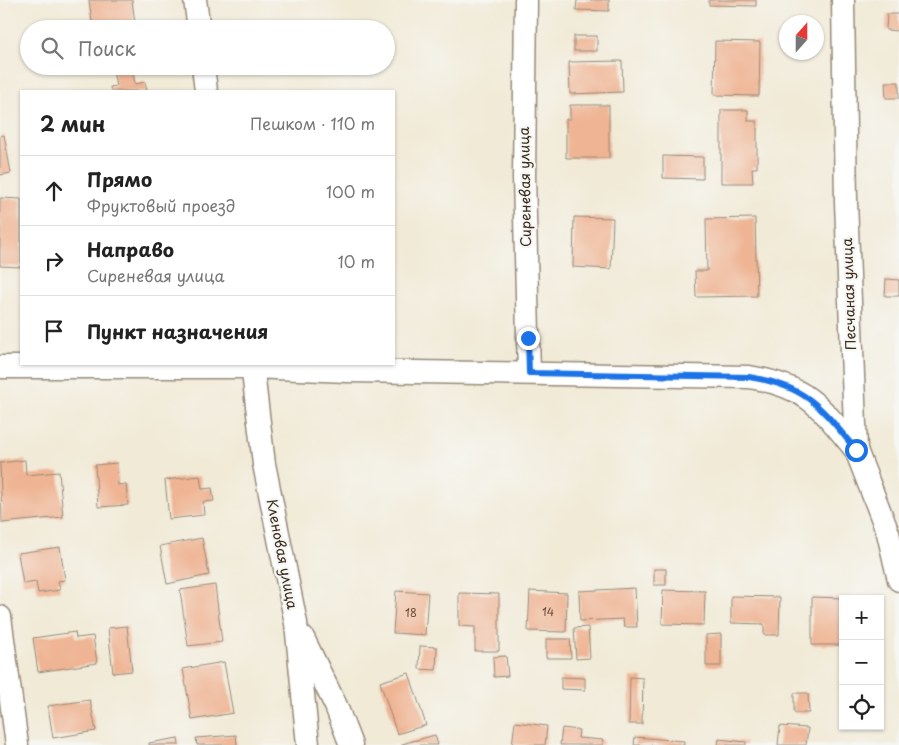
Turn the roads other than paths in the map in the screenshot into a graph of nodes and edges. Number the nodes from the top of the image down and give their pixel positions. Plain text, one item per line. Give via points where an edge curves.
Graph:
1 (195, 0) edge
2 (526, 0) edge
3 (843, 0) edge
4 (198, 20) edge
5 (204, 75) edge
6 (206, 90) edge
7 (252, 365) edge
8 (0, 367) edge
9 (529, 373) junction
10 (856, 450) junction
11 (899, 580) edge
12 (0, 618) edge
13 (296, 624) junction
14 (17, 745) edge
15 (308, 745) edge
16 (351, 745) edge

1 - 4 street
2 - 9 street, Сиреневая улица via 524,177
3 - 10 street, Песчаная улица via 846,202
5 - 6 street
7 - 8 street
7 - 9 street via 346,371
7 - 13 street, Кленовая улица via 264,464
9 - 10 street via 713,375 765,379 796,390 811,400
10 - 11 street, Песчаная улица via 888,533
12 - 14 street
13 - 15 street, Кленовая улица
13 - 16 street

